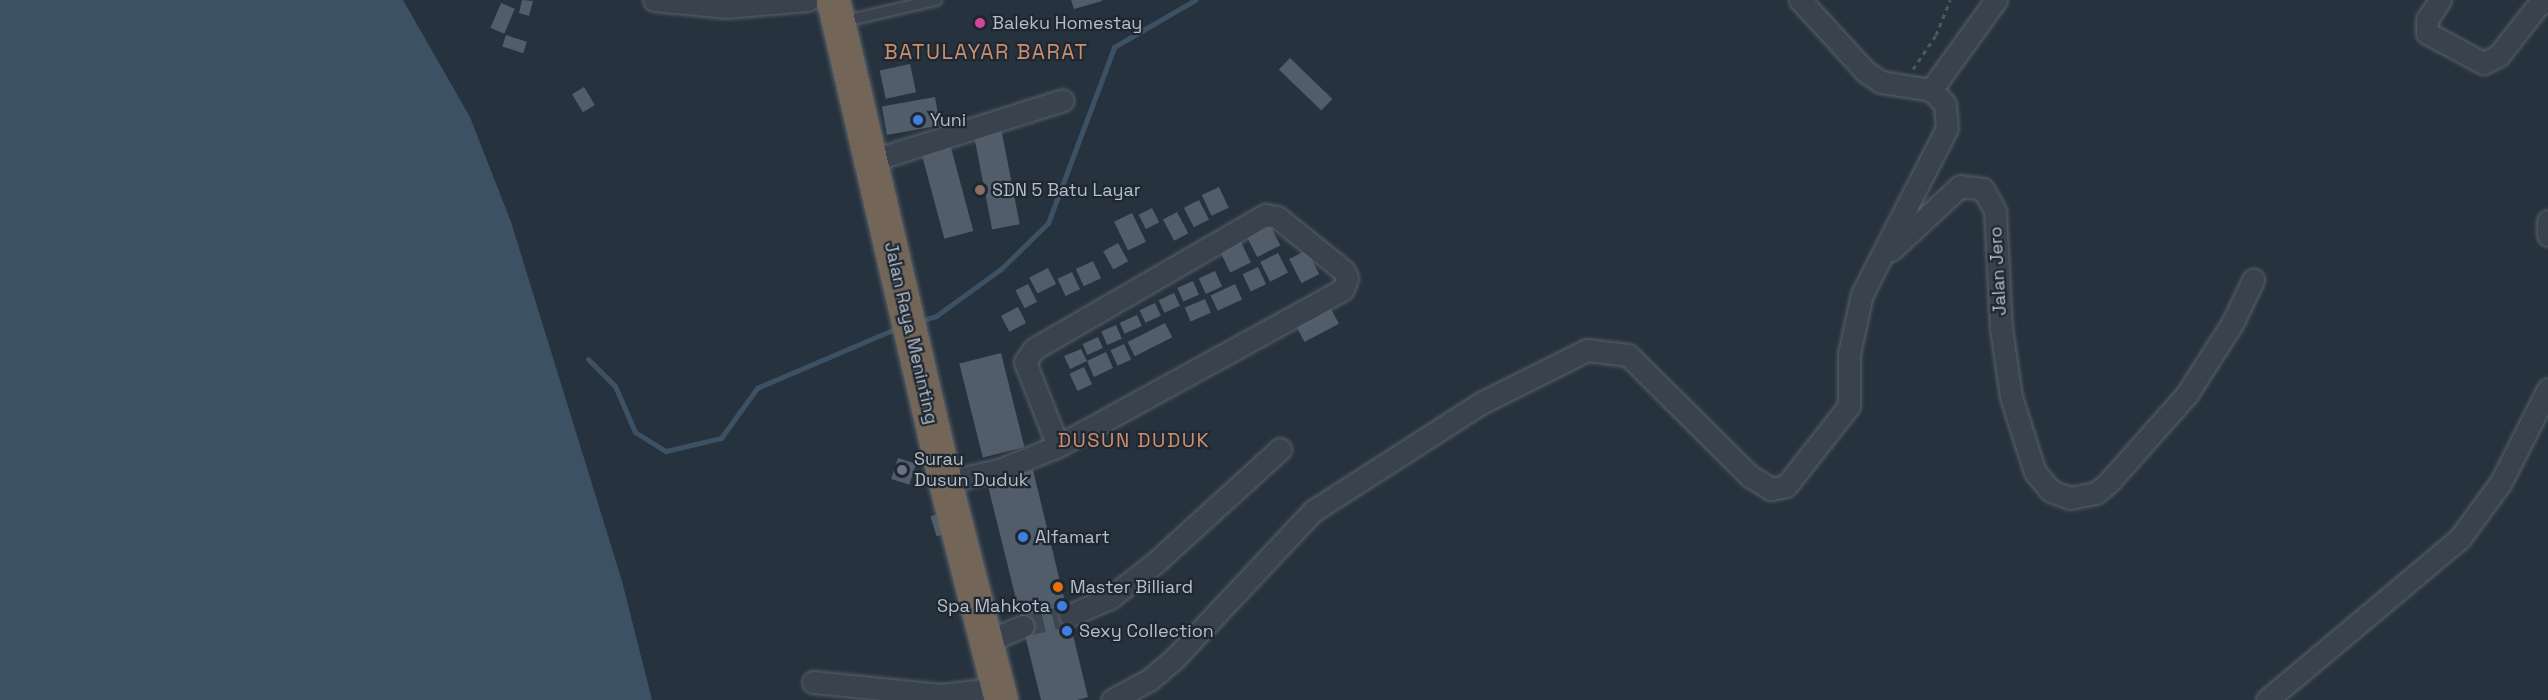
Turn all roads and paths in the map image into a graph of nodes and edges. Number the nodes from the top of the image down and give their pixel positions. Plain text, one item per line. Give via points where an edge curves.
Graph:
1 (654, 0) edge
2 (808, 0) edge
3 (936, 0) edge
4 (1800, 0) edge
5 (1950, 0) edge
6 (1996, 0) edge
7 (2440, 0) edge
8 (2548, 1) edge
9 (836, 11) edge
10 (1901, 88) junction
11 (1930, 90) junction
12 (1063, 100) dead end
13 (870, 161) junction
14 (2548, 221) edge
15 (2548, 235) edge
16 (1879, 261) junction
17 (2253, 280) dead end
18 (2548, 389) edge
19 (1058, 446) junction
20 (1280, 449) dead end
21 (945, 482) junction
22 (1071, 615) tunnel mouth
23 (1023, 626) tunnel mouth
24 (986, 642) junction
25 (813, 682) dead end
26 (999, 694) edge
27 (1112, 700) edge
28 (2267, 700) edge

1 - 2 street via 726,7
3 - 9 lane
4 - 10 street via 1866,72
5 - 10 path via 1936,35
6 - 11 street
7 - 8 street via 2427,19 2427,33 2483,63 2498,56 2539,4
9 - 13 highway, Jalan Raya Meninting
10 - 11 street
11 - 16 street via 1945,104 1947,128
12 - 13 street
13 - 21 highway, Jalan Raya Meninting
14 - 15 street
16 - 17 street, Jalan Jero via 1960,186 1983,189 1995,211 2001,328 2011,397 2035,472 2051,491 2070,498 2096,493 2109,482 2187,394 2233,322
16 - 27 street via 1862,294 1849,354 1849,406 1786,486 1771,489 1750,476 1628,355 1587,350 1483,402 1313,511 1174,659 1149,680
18 - 28 street via 2500,482 2460,538
19 - 19 street via 1343,289 1347,278 1344,271 1277,217 1265,215 1034,349 1025,363
19 - 21 street via 999,470
20 - 22 street via 1110,598
21 - 24 highway, Jalan Raya Meninting
23 - 24 street
24 - 26 highway, Jalan Raya Meninting
25 - 26 street via 941,695

